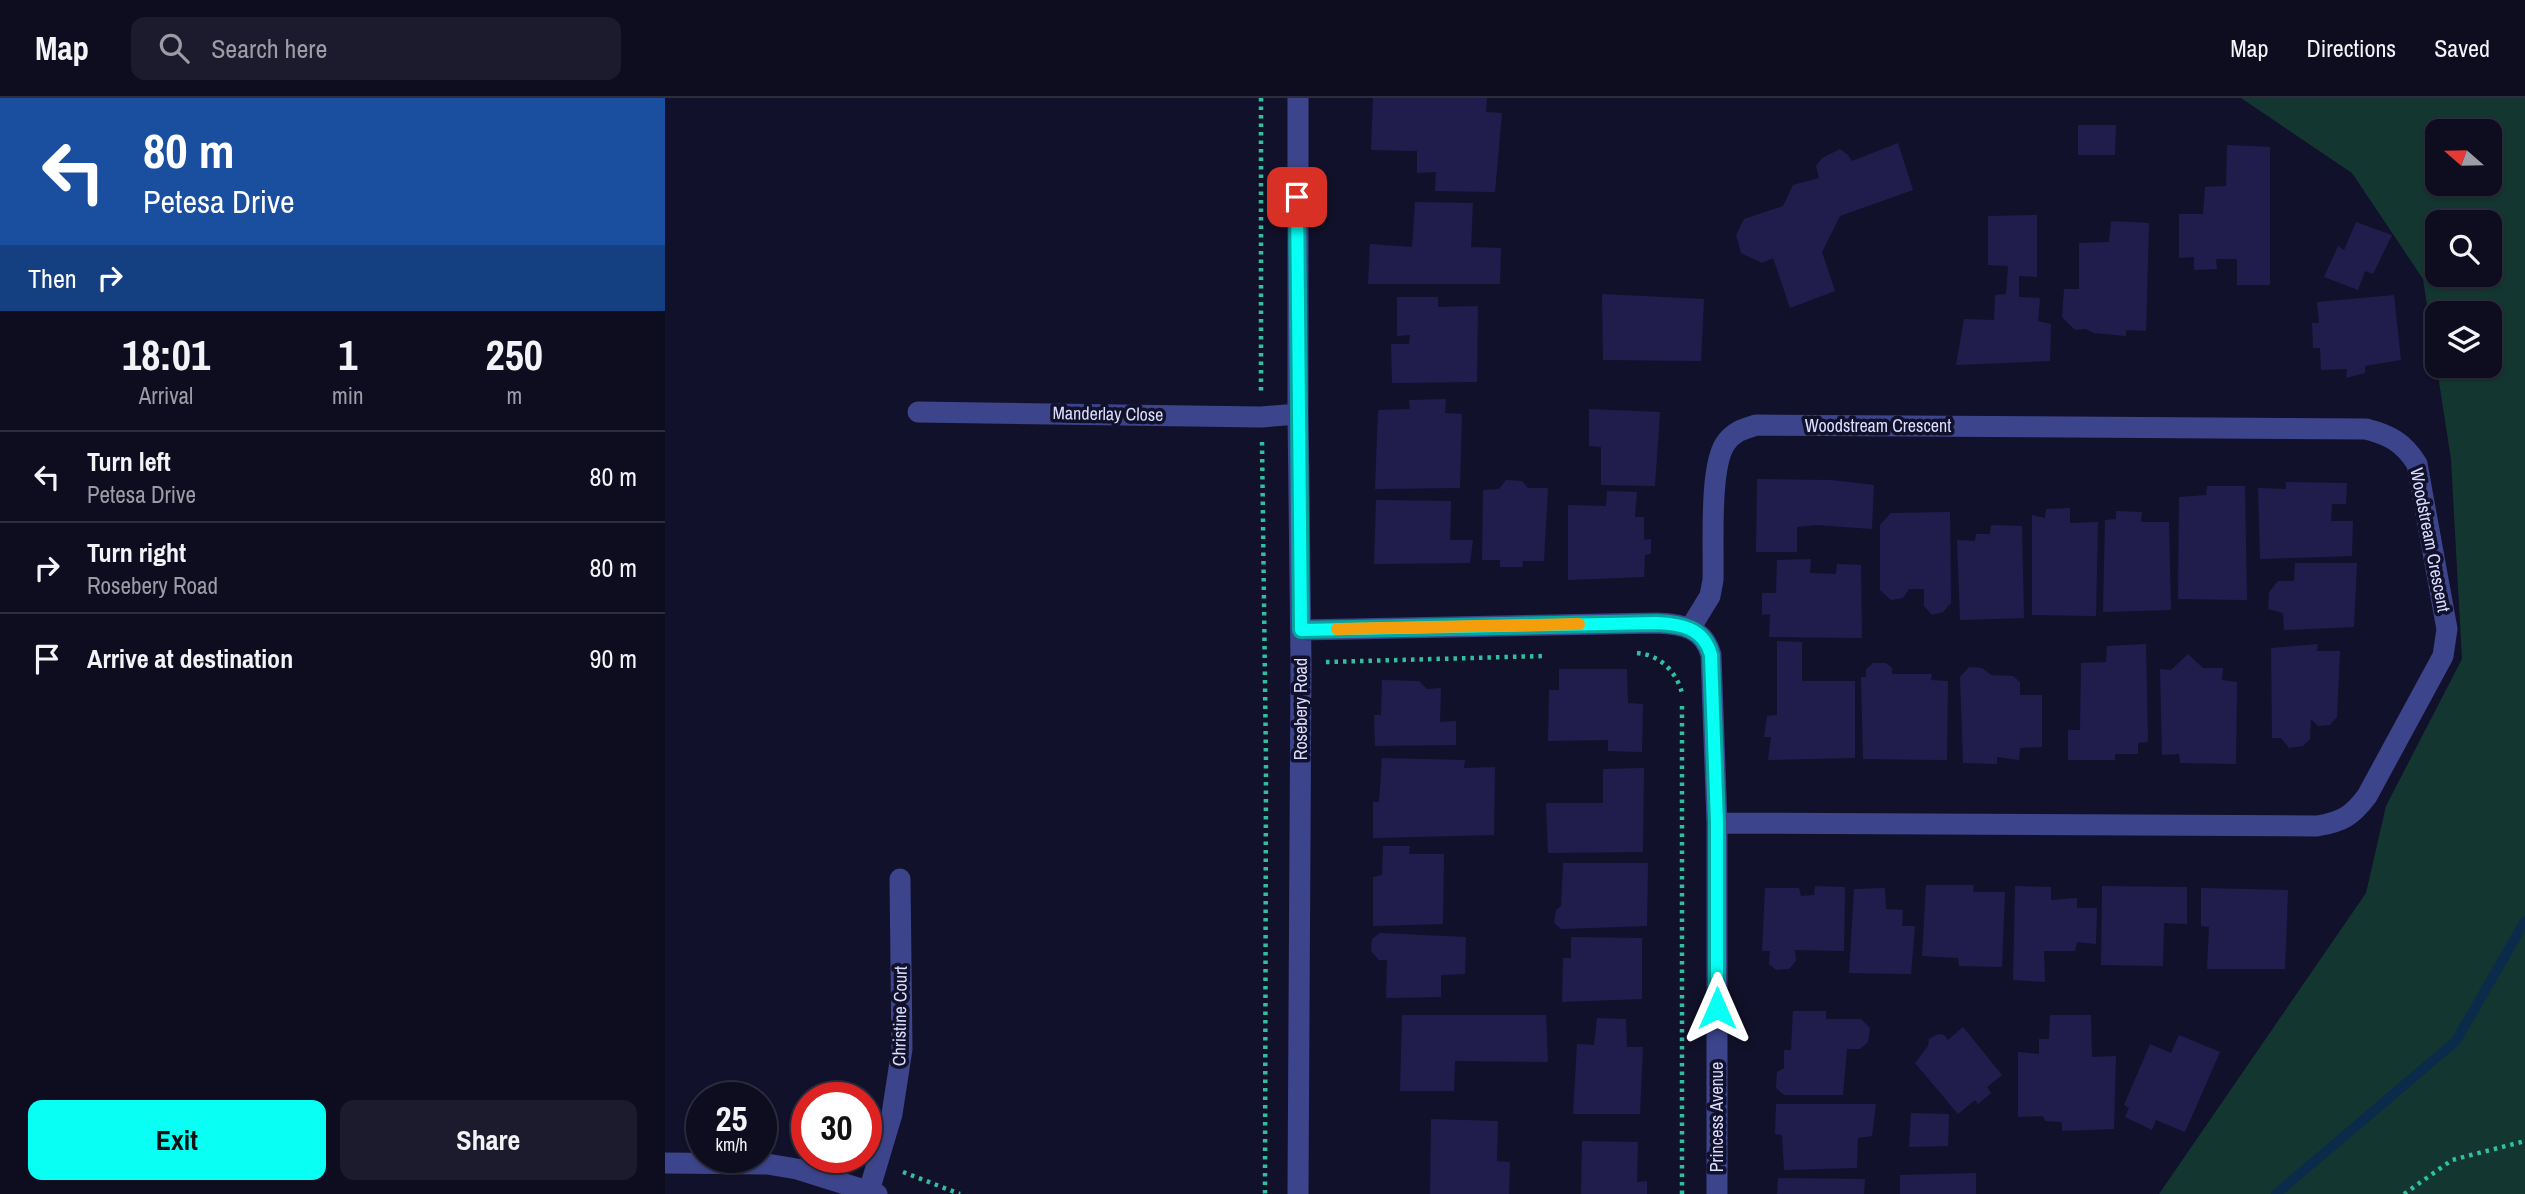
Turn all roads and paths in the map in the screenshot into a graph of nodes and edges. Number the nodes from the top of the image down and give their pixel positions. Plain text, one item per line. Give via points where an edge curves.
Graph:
1 (1261, 98) edge
2 (1298, 98) edge
3 (918, 412) dead end
4 (1298, 414) junction
5 (1261, 417) junction
6 (1691, 627) junction
7 (1301, 630) junction
8 (1628, 653) dead end
9 (1547, 655) dead end
10 (1301, 663) junction
11 (1265, 664) junction
12 (1717, 823) junction
13 (900, 879) dead end
14 (2525, 1141) edge
15 (882, 1148) edge
16 (665, 1163) edge
17 (882, 1164) edge
18 (876, 1173) edge
19 (873, 1193) edge
20 (960, 1194) edge
21 (1265, 1194) edge
22 (1298, 1194) edge
23 (1682, 1194) edge
24 (1717, 1194) edge
25 (2404, 1194) edge

1 - 5 path
2 - 4 street, Rosebery Road
3 - 5 street, Manderlay Close
4 - 5 street, Manderlay Close
4 - 7 street, Rosebery Road
5 - 11 path
6 - 7 street via 1657,623
6 - 12 street, Princess Avenue via 1709,645 1711,655
6 - 12 street, Woodstream Crescent via 1712,588 1716,468 1724,445 1738,430 1756,425 2366,429 2384,433 2409,451 2417,464 2447,629 2443,656 2367,796 2356,811 2330,824
7 - 10 street, Rosebery Road
8 - 23 path via 1655,657 1677,678 1682,691
9 - 10 path
10 - 11 path
10 - 22 street, Rosebery Road
11 - 21 path
12 - 24 street, Princess Avenue
13 - 15 street, Christine Court via 902,1049
14 - 25 path via 2452,1160
16 - 19 street via 767,1164
17 - 20 path
18 - 19 street, Christine Court

